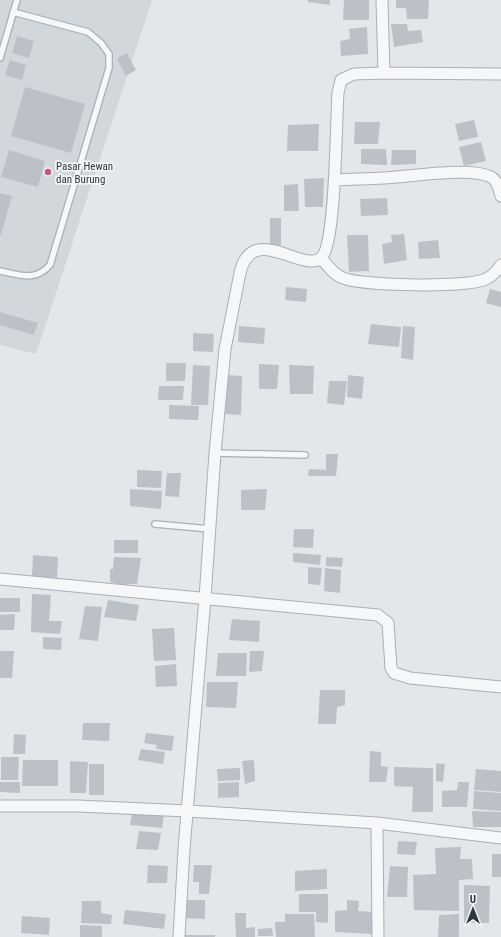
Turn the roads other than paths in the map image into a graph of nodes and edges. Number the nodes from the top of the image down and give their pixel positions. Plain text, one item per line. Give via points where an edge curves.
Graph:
1 (17, 0) edge
2 (382, 0) edge
3 (13, 12) junction
4 (0, 55) edge
5 (384, 73) junction
6 (501, 74) edge
7 (335, 180) junction
8 (501, 196) edge
9 (321, 258) junction
10 (501, 265) edge
11 (0, 271) edge
12 (214, 453) junction
13 (305, 455) dead end
14 (155, 524) dead end
15 (210, 530) junction
16 (0, 579) edge
17 (205, 598) junction
18 (501, 688) edge
19 (0, 806) edge
20 (188, 811) junction
21 (377, 823) junction
22 (501, 838) edge
23 (179, 937) edge
24 (378, 937) edge

1 - 3 lane
2 - 5 street
3 - 4 lane
3 - 11 lane via 88,32 109,54 109,68 50,265 43,273 34,276
5 - 6 street
5 - 7 street via 354,74 341,80 338,93
7 - 8 street via 478,174 492,178
7 - 9 street via 329,239
9 - 10 street via 342,278 405,284 442,285 476,282 495,273
9 - 12 street via 313,260 262,250 254,251 242,263 225,349
12 - 13 lane
12 - 15 street
14 - 15 lane
15 - 17 street
16 - 17 street
17 - 18 street via 378,615 388,623 390,668 394,673 410,678
17 - 20 street
19 - 20 street via 78,806
20 - 21 street
20 - 23 street
21 - 22 street
21 - 24 street

